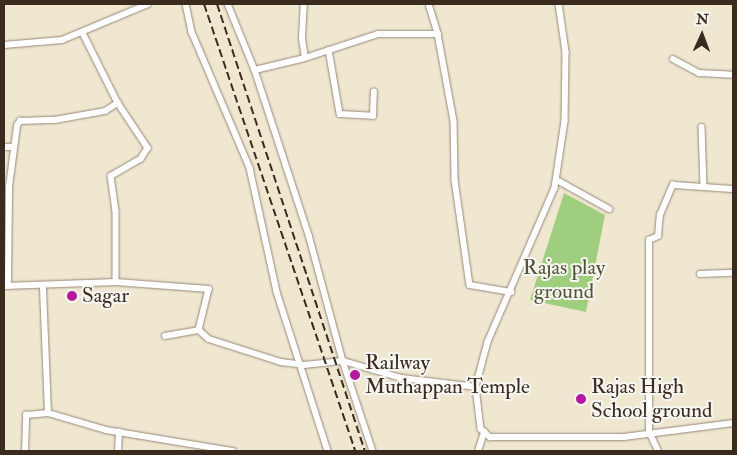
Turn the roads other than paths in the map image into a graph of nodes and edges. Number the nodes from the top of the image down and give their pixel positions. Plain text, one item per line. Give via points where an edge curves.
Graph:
1 (148, 4) edge
2 (186, 4) edge
3 (228, 4) edge
4 (304, 4) edge
5 (429, 4) edge
6 (558, 4) edge
7 (83, 33) junction
8 (438, 34) junction
9 (4, 45) edge
10 (329, 50) junction
11 (305, 58) junction
12 (673, 59) dead end
13 (255, 70) junction
14 (733, 75) edge
15 (374, 92) dead end
16 (118, 104) junction
17 (702, 127) dead end
18 (4, 147) edge
19 (14, 147) junction
20 (557, 180) junction
21 (7, 187) edge
22 (704, 187) junction
23 (733, 189) edge
24 (609, 210) dead end
25 (733, 273) edge
26 (700, 274) dead end
27 (116, 282) junction
28 (6, 286) edge
29 (43, 286) junction
30 (511, 292) junction
31 (199, 330) junction
32 (165, 336) dead end
33 (343, 361) junction
34 (302, 364) junction
35 (476, 388) junction
36 (48, 413) junction
37 (733, 423) edge
38 (119, 432) junction
39 (484, 432) junction
40 (649, 432) junction
41 (25, 451) edge
42 (118, 451) edge
43 (233, 451) edge
44 (328, 451) edge
45 (373, 451) edge
46 (478, 451) edge
47 (658, 451) edge

1 - 7 street
2 - 34 street via 192,32 250,168 278,292
3 - 13 street
4 - 11 street via 302,38
5 - 8 street
6 - 20 street via 566,52 565,121
7 - 9 street via 62,40
7 - 16 street
8 - 10 street via 378,34
8 - 30 street via 454,120 455,180 470,285
10 - 11 street
10 - 15 street via 340,114 373,116
11 - 13 street
12 - 14 street via 699,73
13 - 33 street via 309,235
16 - 19 street via 105,111 64,119 20,121
16 - 27 street via 148,148 141,159 112,174 116,211
17 - 22 street
18 - 19 street
19 - 21 street
20 - 24 street
20 - 30 street
21 - 28 street
22 - 23 street
22 - 40 street via 673,186 660,215 658,236 648,240
25 - 26 street
27 - 29 street
27 - 31 street via 209,289
28 - 29 street
29 - 36 street
30 - 35 street via 488,342
31 - 32 street
31 - 34 street via 209,339 281,362
33 - 34 street
33 - 35 street via 402,378
33 - 45 street
34 - 44 street
35 - 39 street
36 - 38 street
36 - 41 street via 26,415
37 - 40 street
38 - 42 street
38 - 43 street
39 - 40 street via 490,437 624,437
39 - 46 street
40 - 47 street

